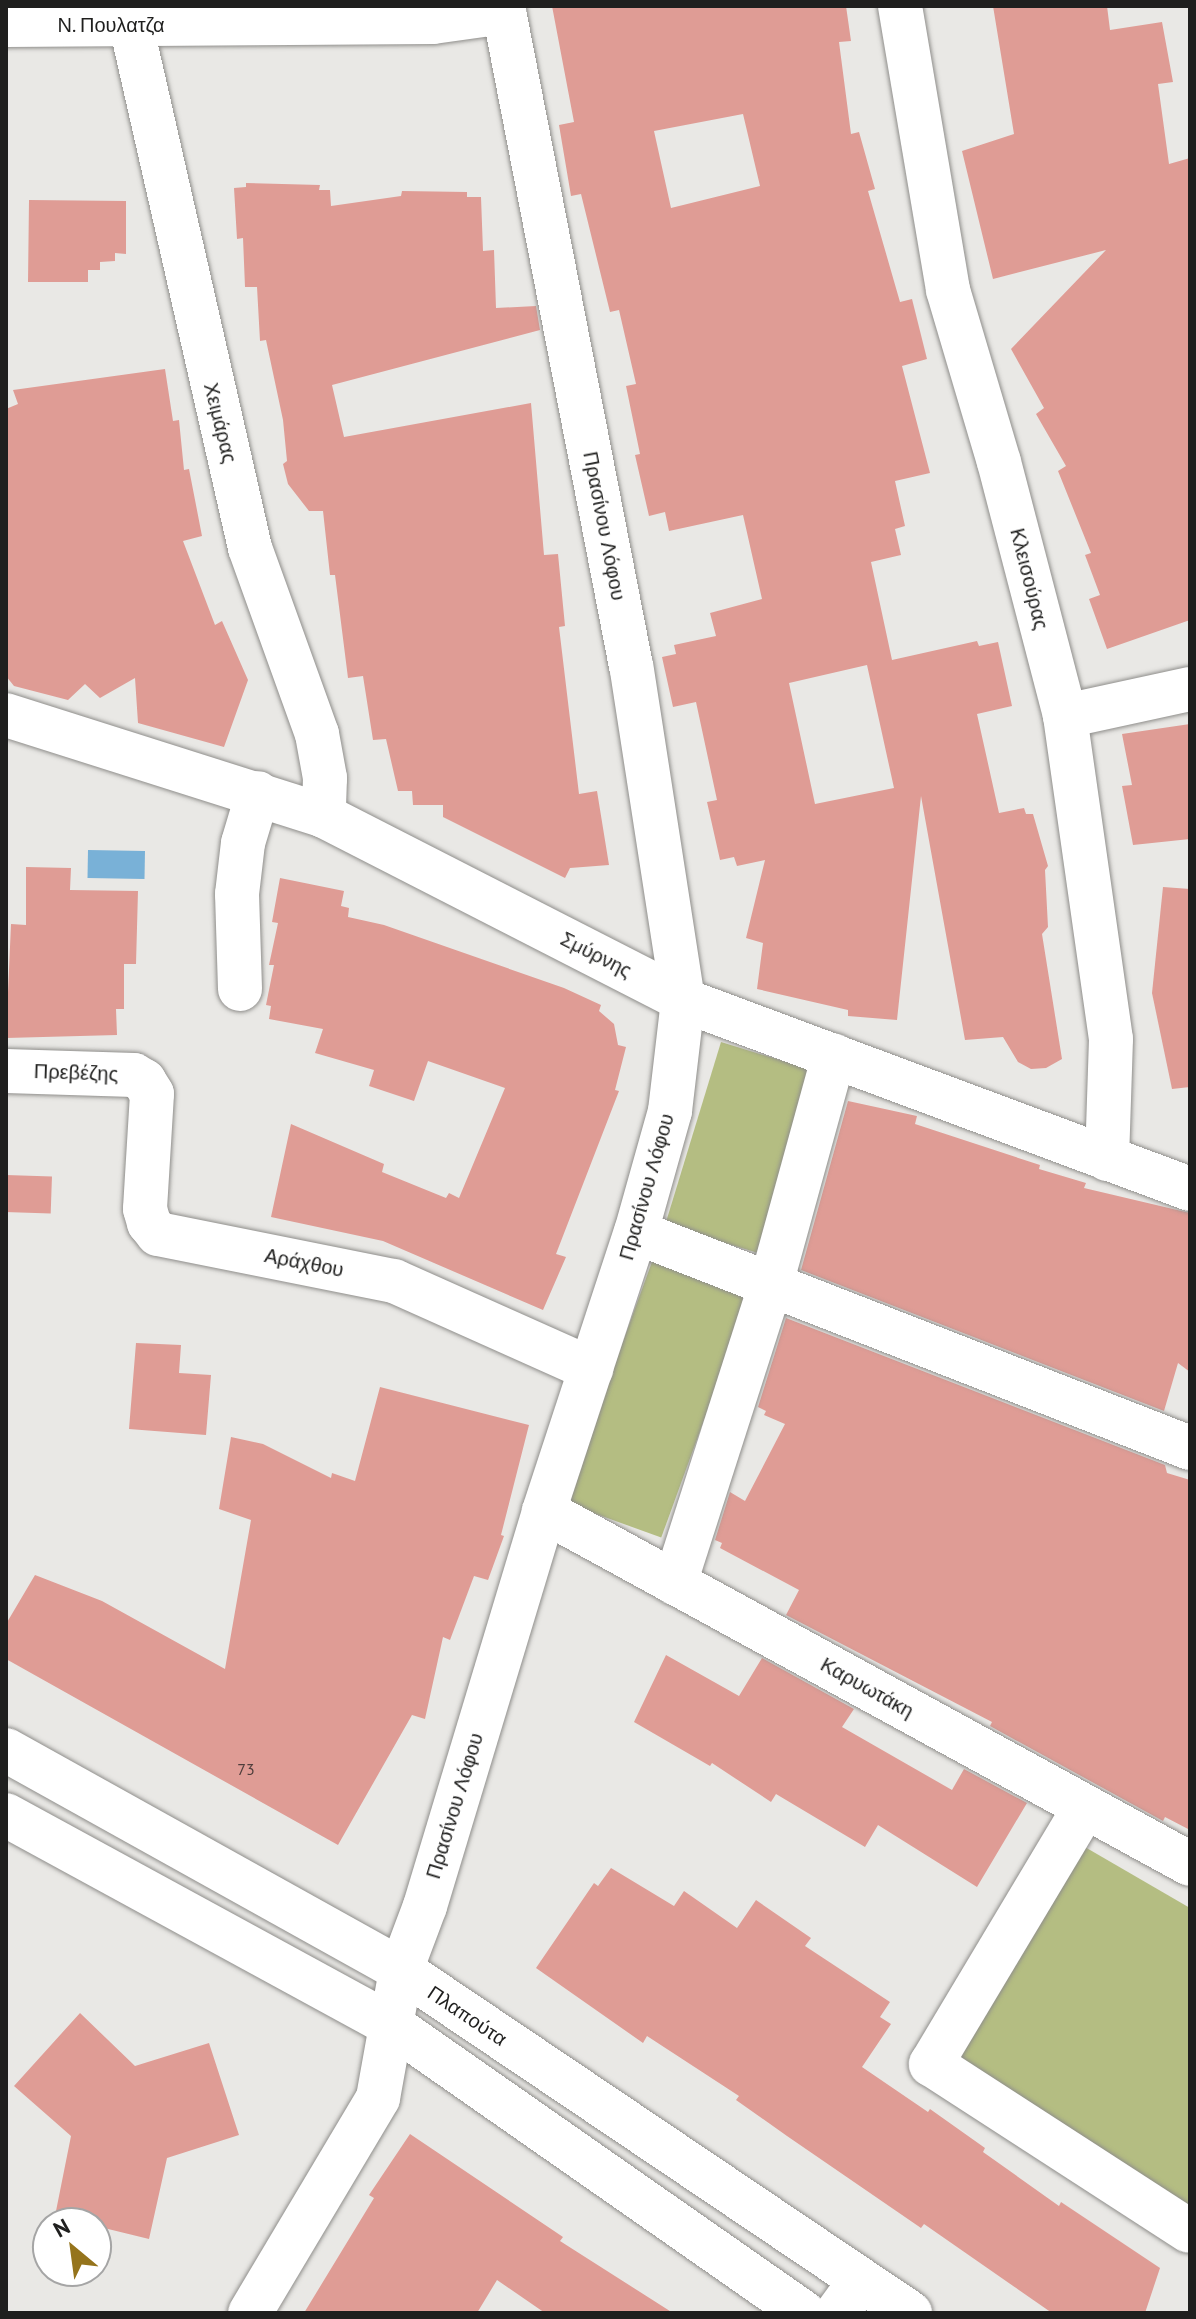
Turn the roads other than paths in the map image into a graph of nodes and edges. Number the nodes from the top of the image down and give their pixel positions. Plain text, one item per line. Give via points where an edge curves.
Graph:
1 (900, 6) edge
2 (503, 9) edge
3 (6, 25) edge
4 (131, 25) junction
5 (1190, 689) edge
6 (6, 715) edge
7 (1065, 716) junction
8 (258, 793) junction
9 (324, 816) junction
10 (240, 989) dead end
11 (683, 1000) junction
12 (834, 1056) junction
13 (6, 1071) edge
14 (144, 1081) joint
15 (1107, 1159) junction
16 (1190, 1189) edge
17 (636, 1232) junction
18 (771, 1284) junction
19 (591, 1369) junction
20 (1190, 1448) edge
21 (544, 1511) junction
22 (675, 1583) junction
23 (6, 1750) edge
24 (1085, 1807) junction
25 (6, 1815) edge
26 (1190, 1864) edge
27 (401, 1970) junction
28 (390, 2024) junction
29 (1189, 2231) edge
30 (848, 2297) edge
31 (250, 2313) edge
32 (804, 2313) edge
33 (910, 2313) edge

1 - 7 street, Κλεισούρας via 948,290
2 - 4 street, Ν. Πουλατζα via 433,22
2 - 11 street, Πρασίνου Λόφου via 631,666
3 - 4 street, Ν. Πουλατζα
4 - 9 street, Χειμάρας via 250,548 317,734 325,778
5 - 7 street
6 - 8 street, Σμύρνης
7 - 15 street, Κλεισούρας via 1111,1039
8 - 9 street, Σμύρνης
8 - 10 street via 243,843 237,894
9 - 11 street, Σμύρνης
11 - 12 street, Σμύρνης
11 - 17 street, Πρασίνου Λόφου via 670,1111
12 - 15 street, Σμύρνης
12 - 18 street
13 - 14 street, Πρεβέζης via 134,1075
14 - 19 street, Αράχθου via 152,1094 145,1209 158,1234 394,1281
15 - 16 street, Σμύρνης
17 - 18 street
17 - 19 street, Πρασίνου Λόφου
18 - 20 street
18 - 22 street
19 - 21 street, Πρασίνου Λόφου
21 - 22 street, Καρυωτάκη
21 - 27 street, Πρασίνου Λόφου
22 - 24 street, Καρυωτάκη
23 - 27 street, Πλαπούτα
24 - 26 street, Καρυωτάκη
24 - 29 street via 931,2064
25 - 28 street
27 - 28 street, Πρασίνου Λόφου
27 - 30 street, Πλαπούτα
28 - 31 street, Πρασίνου Λόφου via 378,2098
28 - 32 street
30 - 33 street, Πλαπούτα

